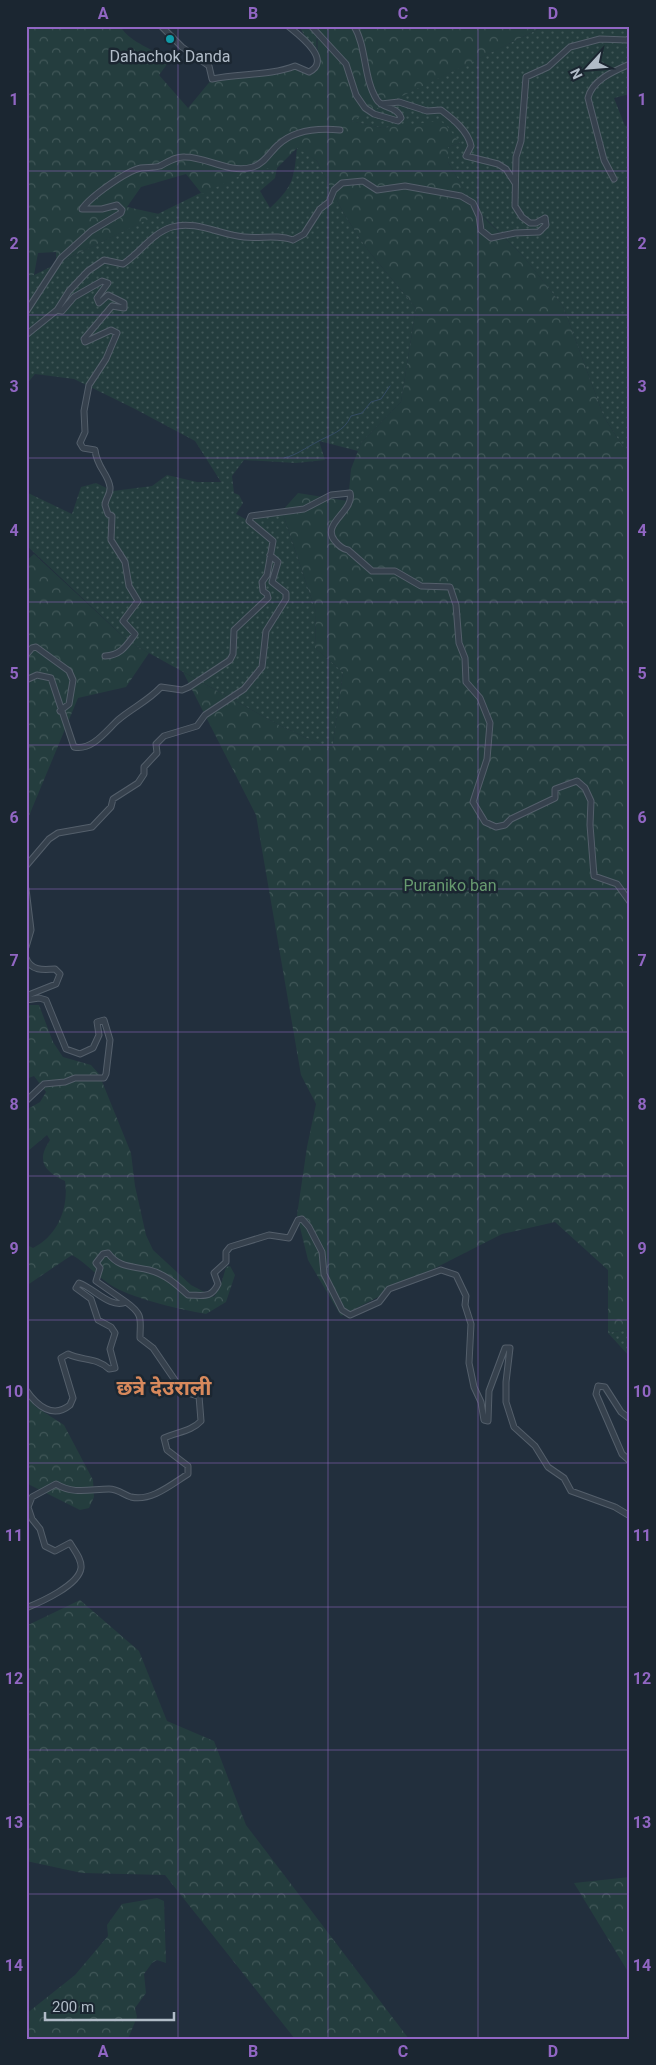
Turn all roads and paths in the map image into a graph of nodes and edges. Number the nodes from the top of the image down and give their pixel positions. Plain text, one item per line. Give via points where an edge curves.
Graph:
1 (161, 26) edge
2 (288, 26) edge
3 (311, 26) edge
4 (354, 26) edge
5 (630, 38) edge
6 (630, 64) edge
7 (380, 104) junction
8 (340, 130) dead end
9 (614, 179) dead end
10 (515, 183) junction
11 (57, 310) junction
12 (26, 312) edge
13 (26, 335) edge
14 (270, 555) junction
15 (26, 655) edge
16 (106, 656) dead end
17 (26, 680) edge
18 (60, 711) junction
19 (26, 866) edge
20 (26, 889) edge
21 (630, 902) edge
22 (26, 947) edge
23 (26, 958) edge
24 (26, 996) edge
25 (26, 1000) edge
26 (26, 1102) edge
27 (126, 1302) junction
28 (26, 1390) edge
29 (630, 1419) edge
30 (630, 1461) edge
31 (630, 1516) edge
32 (26, 1608) edge

1 - 2 street via 182,47 209,66 212,79 281,71 295,66 309,72 313,70 317,65 314,49
3 - 7 street via 346,64 356,95 366,108 392,121 399,120 400,115 395,110
4 - 7 street via 360,37 370,84
5 - 10 street via 589,40 570,47 548,67 526,77 522,141 516,157
6 - 9 street via 610,73 591,88 588,98 604,160
7 - 10 street via 399,102 427,111 441,110 461,127 468,138 471,146 466,156 498,164 506,169
8 - 12 street via 318,128 297,134 280,143 260,164 252,167 224,166 185,156 158,166 139,168 114,182 82,209 117,205 121,213 91,231 61,258
10 - 11 street via 514,206 522,217 530,223 545,218 548,222 539,232 491,238 481,230 479,216 472,203 461,196 405,186 378,190 363,181 342,183 300,238 293,240 279,235 242,237 189,224 171,227 151,239 123,264 104,260 88,271
11 - 13 street
11 - 16 street via 62,311 74,297 102,281 108,283 97,298 99,303 108,295 124,303 124,308 112,306 84,339 85,342 111,330 117,333 106,359 89,384 84,411 85,432 80,443 83,448 95,450 99,467 108,482 109,494 104,506 112,516 111,540 125,562 129,586 138,601 123,621 135,634 122,651 115,656
14 - 18 street via 262,586 268,598 234,630 230,660 189,688 161,687 151,698 118,720 104,736 81,748 74,747
14 - 19 street via 278,562 272,582 286,593 286,599 266,631 262,667 244,689 205,715 197,726 164,736 156,744 156,753 144,767 138,783 113,800 111,807 92,827 58,833
14 - 21 street via 273,541 249,521 251,516 304,509 331,495 350,493 348,507 331,532 343,549 372,571 395,572 420,586 450,587 456,605 459,643 465,658 466,682 480,698 490,723 487,760 473,802 485,822 496,827 506,825 511,819 555,798 555,789 577,781 585,788 591,801 594,876 617,884
15 - 18 street via 36,647 69,671 73,680 70,704
17 - 18 street via 37,675 51,678
20 - 22 street via 31,930
23 - 24 street via 36,969 55,969 60,974 56,984
25 - 26 street via 46,1000 66,1049 80,1054 93,1048 99,1035 97,1022 104,1020 110,1040 104,1078 75,1078 44,1084
27 - 28 street via 120,1305 113,1303 86,1285 76,1285 78,1291 92,1299 98,1320 114,1329 110,1349 115,1368 109,1369 96,1360 77,1359 68,1354 61,1358 72,1398 70,1405 59,1412 40,1406
27 - 31 street via 96,1282 100,1268 96,1263 103,1254 108,1253 114,1262 131,1269 149,1270 170,1278 188,1295 209,1295 218,1284 214,1273 226,1262 226,1252 230,1247 269,1236 289,1238 298,1220 302,1219 322,1252 324,1274 342,1310 350,1315 379,1302 389,1289 441,1270 456,1276 466,1296 470,1324 469,1363 484,1420 488,1421 489,1391 496,1369 505,1348 510,1348 506,1402 514,1428 535,1446 548,1467 564,1478 571,1491
27 - 32 street via 142,1321 142,1340 153,1348 184,1392 199,1396 201,1421 195,1428 164,1438 167,1450 188,1466 188,1474 156,1494 133,1498 116,1490 73,1490 56,1484 32,1498 28,1512 40,1529 45,1546 55,1550 70,1543 81,1569 68,1586
29 - 30 street via 621,1412 608,1390 598,1386 596,1394 622,1454

